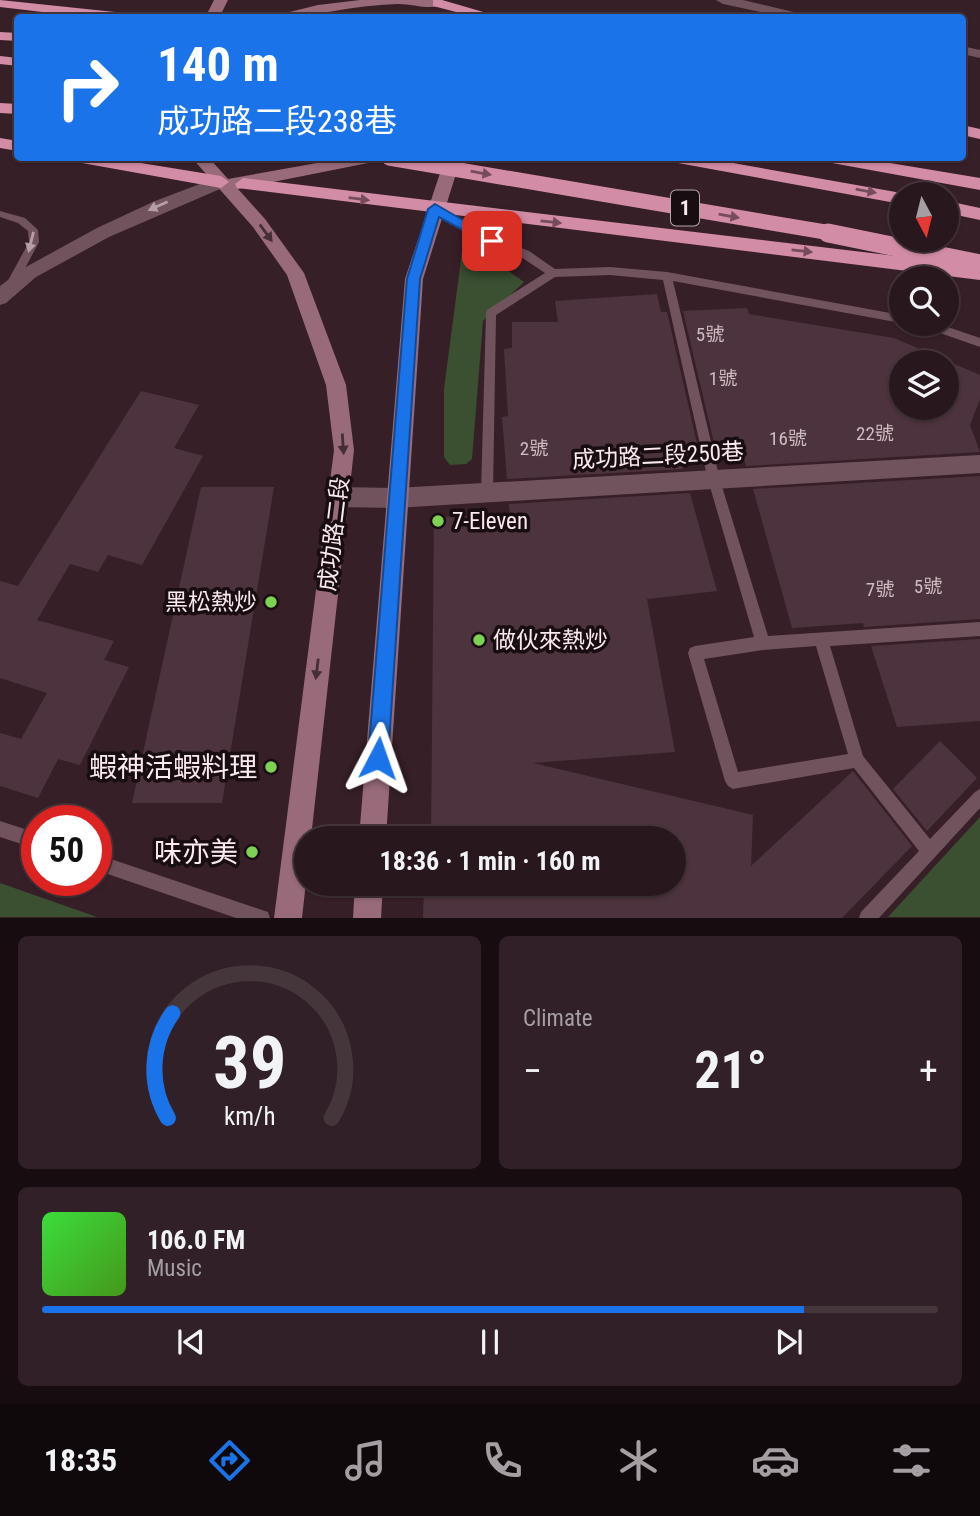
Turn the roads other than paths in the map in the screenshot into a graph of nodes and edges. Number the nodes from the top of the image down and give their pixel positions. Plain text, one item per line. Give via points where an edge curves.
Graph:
1 (395, 0) edge
2 (402, 0) edge
3 (723, 0) edge
4 (436, 1) edge
5 (0, 3) edge
6 (98, 14) edge
7 (292, 14) edge
8 (483, 14) edge
9 (811, 14) edge
10 (100, 161) edge
11 (204, 161) edge
12 (352, 161) edge
13 (407, 161) edge
14 (452, 161) edge
15 (695, 161) edge
16 (849, 161) edge
17 (232, 183) junction
18 (980, 184) edge
19 (889, 196) edge
20 (435, 209) junction
21 (959, 210) edge
22 (0, 214) edge
23 (980, 214) edge
24 (980, 264) edge
25 (553, 273) junction
26 (980, 273) edge
27 (667, 275) junction
28 (5, 292) edge
29 (889, 317) edge
30 (959, 335) edge
31 (980, 343) edge
32 (980, 464) edge
33 (713, 480) junction
34 (487, 492) junction
35 (338, 497) junction
36 (396, 498) junction
37 (980, 629) edge
38 (821, 639) junction
39 (763, 642) junction
40 (857, 760) junction
41 (980, 797) edge
42 (373, 826) edge
43 (0, 829) edge
44 (21, 836) edge
45 (929, 851) junction
46 (112, 867) edge
47 (368, 896) edge
48 (262, 918) edge
49 (288, 918) edge
50 (367, 918) edge
51 (867, 918) edge

1 - 7 main road
2 - 4 main road
3 - 9 street
4 - 8 highway
5 - 6 highway
10 - 17 highway
11 - 17 main road, 成功路二段
12 - 17 main road
13 -> 24 highway, 1, bridge via 830,233
14 - 20 main road
15 -> 19 highway, 1
16 - 18 highway
17 -> 20 highway
17 -> 28 street via 112,226
17 -> 35 main road, 成功路二段 via 295,273 336,385 344,450
20 - 25 lane
20 -> 26 highway
20 - 36 main road via 414,279
21 - 23 highway
22 -> 28 lane via 21,220 33,230 34,242
25 - 27 lane
25 - 34 lane via 491,313
27 - 29 lane
27 - 33 lane
30 - 31 lane
32 - 33 street, 成功路二段250巷
33 - 34 street, 成功路二段250巷
33 - 39 lane
34 - 36 street, 成功路二段250巷
35 - 36 street, 成功路二段250巷
35 -> 49 main road, 成功路二段
36 - 42 main road
37 - 38 lane
38 - 39 lane
38 - 40 lane
39 - 40 lane via 695,653 733,781
40 - 45 lane
41 - 45 lane
43 - 44 lane
45 - 51 lane
46 - 48 lane
47 - 50 main road

